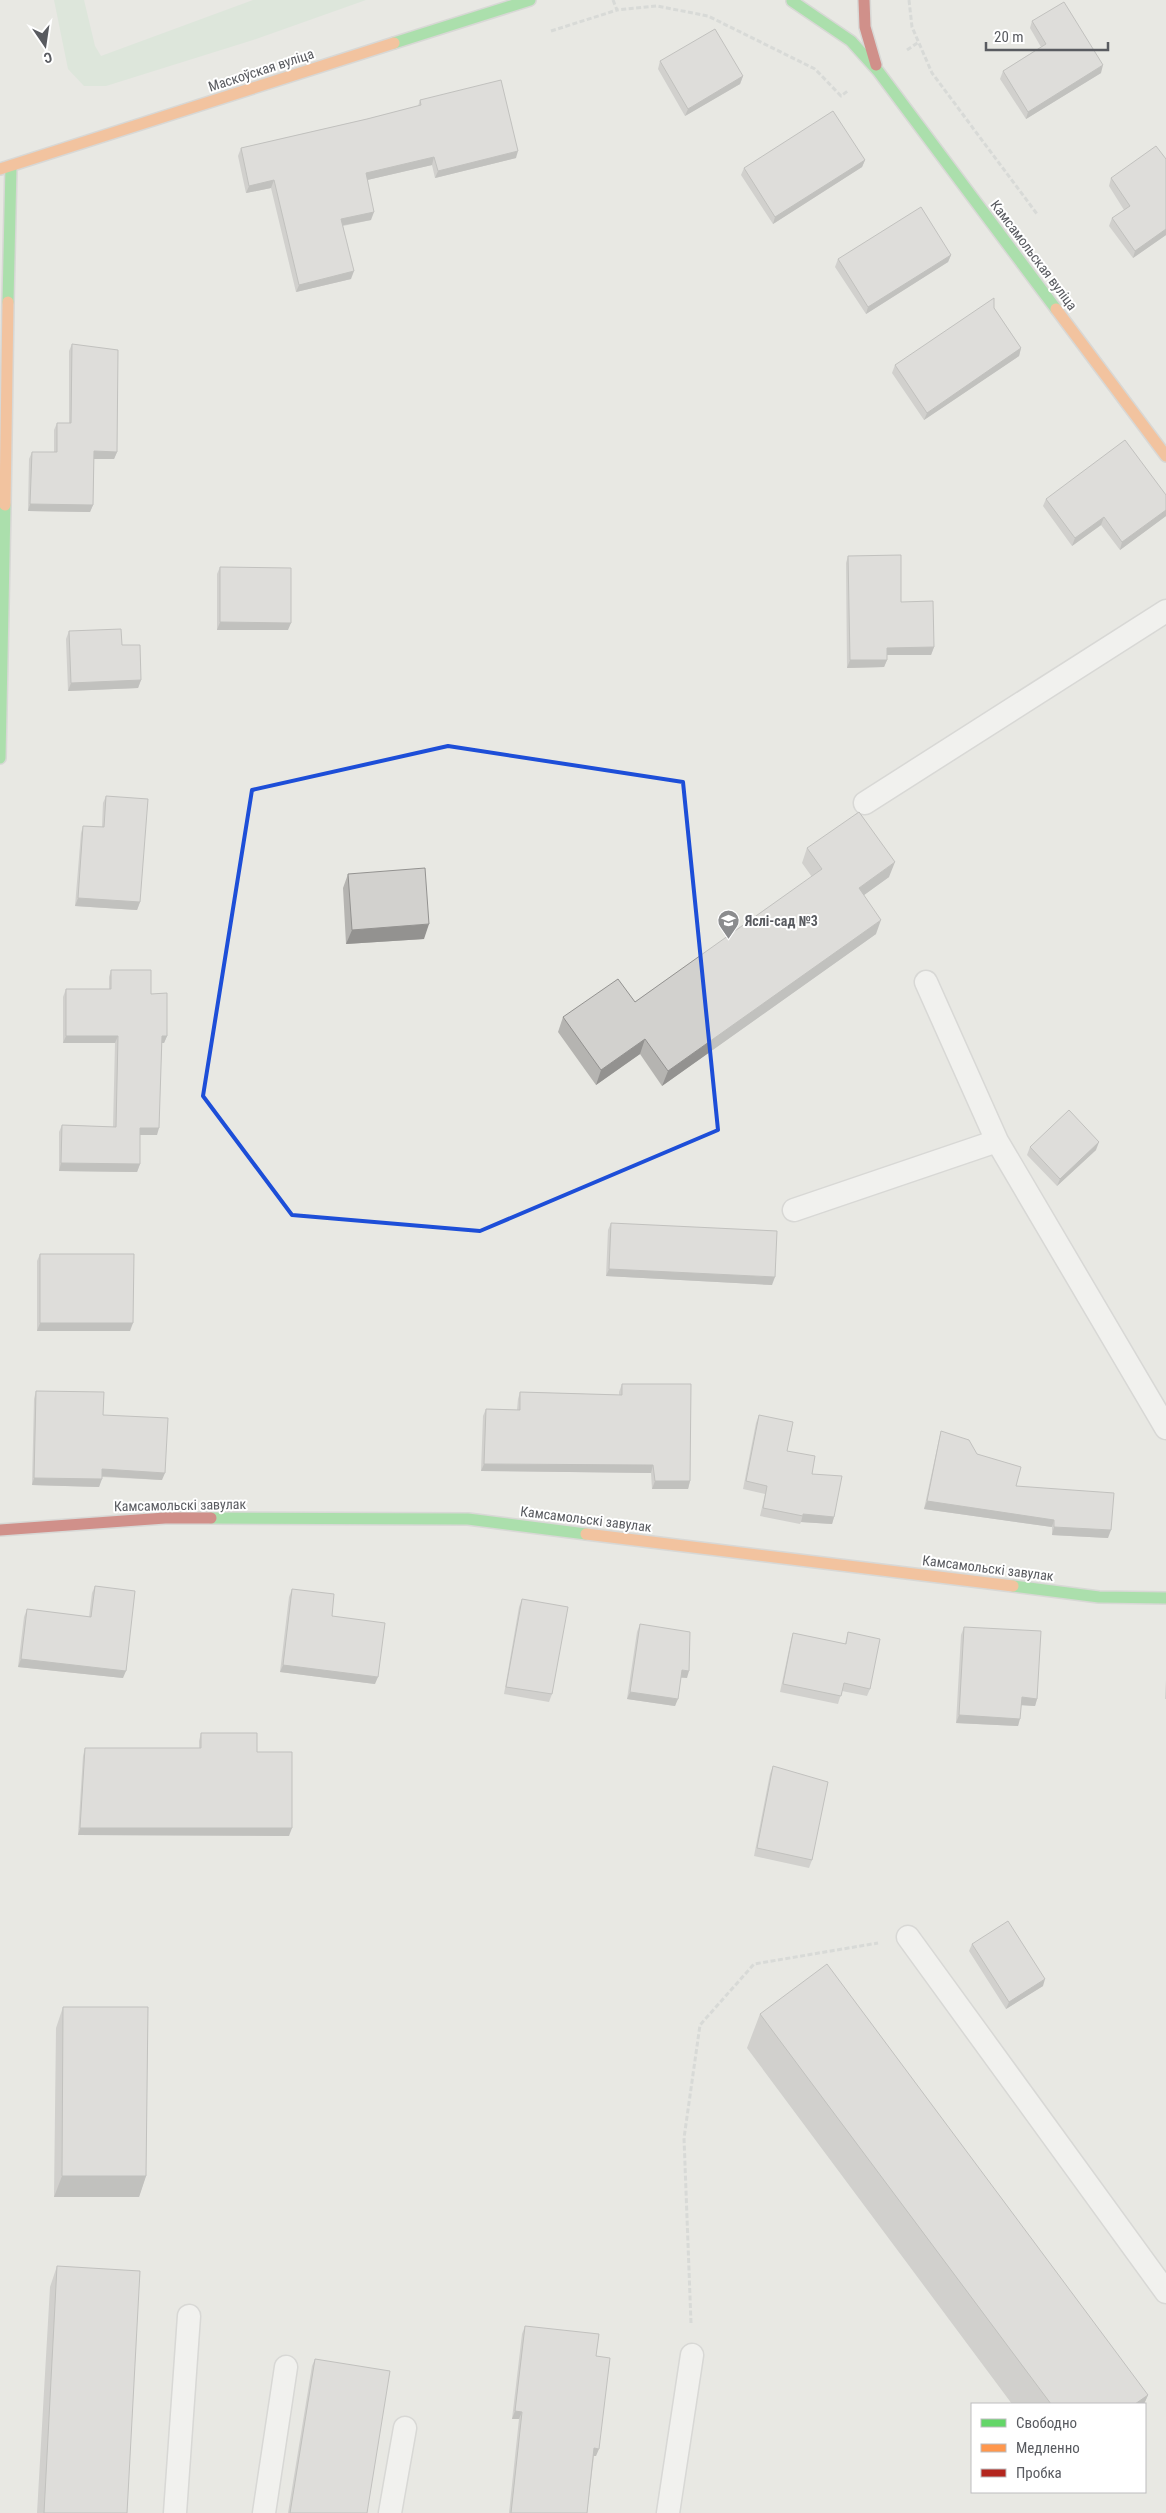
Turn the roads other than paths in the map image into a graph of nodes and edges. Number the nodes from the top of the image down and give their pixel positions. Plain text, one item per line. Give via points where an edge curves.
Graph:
1 (530, 0) edge
2 (792, 0) edge
3 (864, 0) edge
4 (878, 71) junction
5 (12, 166) junction
6 (0, 169) edge
7 (1166, 456) edge
8 (1166, 611) edge
9 (0, 758) edge
10 (866, 803) dead end
11 (926, 982) dead end
12 (997, 1141) junction
13 (794, 1210) dead end
14 (1166, 1428) edge
15 (0, 1530) edge
16 (1166, 1598) edge
17 (908, 1937) road end
18 (1166, 2292) edge
19 (189, 2316) dead end
20 (692, 2356) road end
21 (286, 2367) dead end
22 (405, 2428) dead end
23 (175, 2513) edge
24 (264, 2513) edge
25 (390, 2513) edge
26 (668, 2513) edge

1 - 5 street, Маскоўская вуліца
2 - 4 street, Камсамольская вуліца via 851,42
3 - 4 street, Камсамольская вуліца via 865,27
4 - 7 street, Камсамольская вуліца
5 - 6 street, Маскоўская вуліца
5 - 9 street
8 - 10 lane
11 - 12 lane
12 - 13 lane
12 - 14 lane
15 - 16 street, Камсамольскі завулак via 165,1518 468,1519 1099,1597
17 - 18 lane
19 - 23 lane
20 - 26 lane
21 - 24 lane
22 - 25 lane

